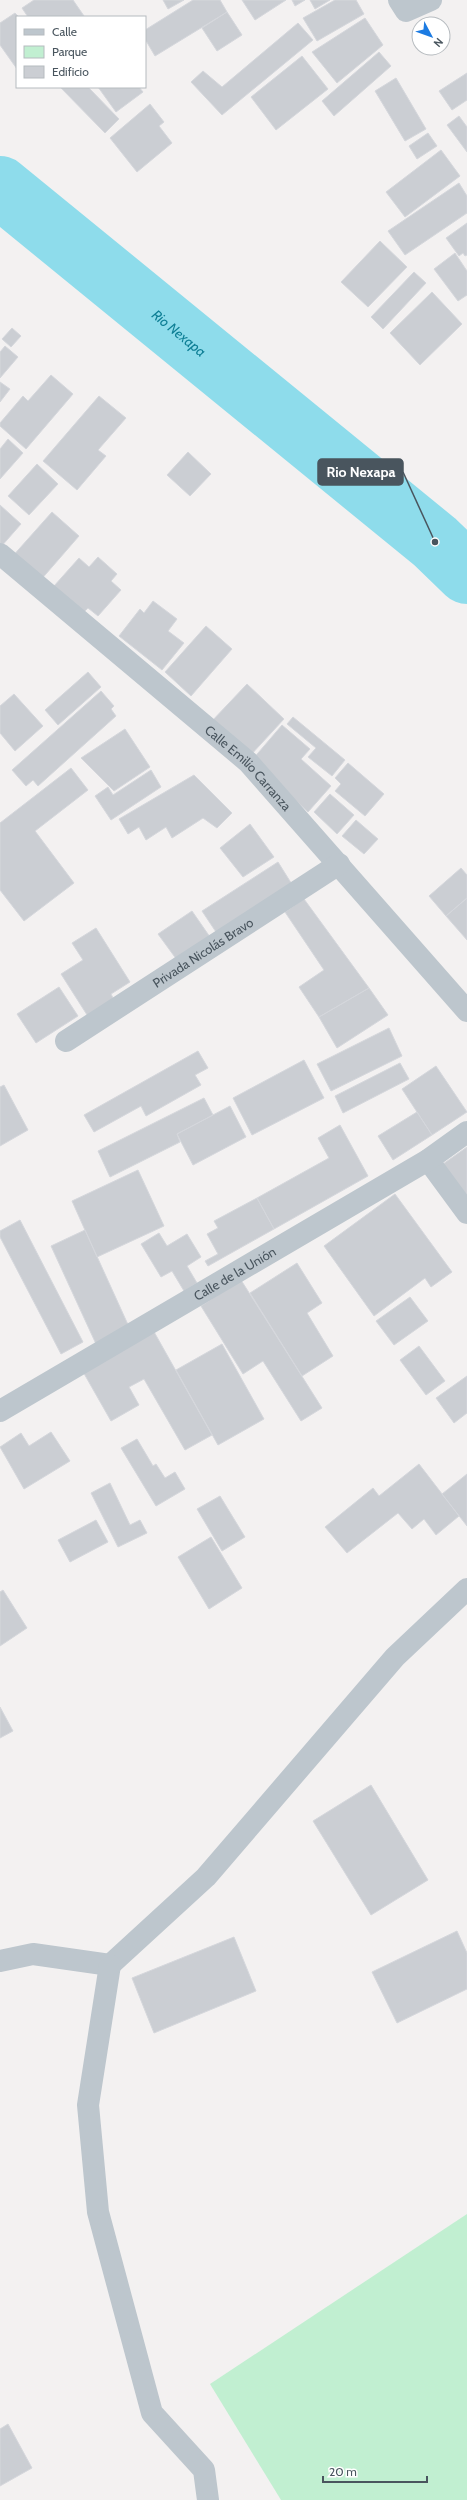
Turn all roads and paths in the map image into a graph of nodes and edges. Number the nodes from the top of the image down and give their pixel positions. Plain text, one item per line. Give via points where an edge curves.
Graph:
1 (399, 0) edge
2 (431, 0) edge
3 (0, 554) edge
4 (339, 864) junction
5 (467, 1011) edge
6 (66, 1041) dead end
7 (467, 1132) edge
8 (428, 1160) junction
9 (467, 1213) edge
10 (0, 1411) edge
11 (467, 1589) edge
12 (0, 1961) edge
13 (110, 1965) junction
14 (208, 2500) edge

1 - 2 street via 406,11
3 - 4 street, Calle Emilio Carranza via 248,762
4 - 5 street, Calle Emilio Carranza
4 - 6 street, Privada Nicolás Bravo
7 - 8 street, Calle de la Unión
8 - 9 street
8 - 10 street, Calle de la Unión
11 - 13 street via 395,1657 206,1877
12 - 13 street via 33,1954
13 - 14 street via 88,2105 98,2212 152,2413 204,2470

